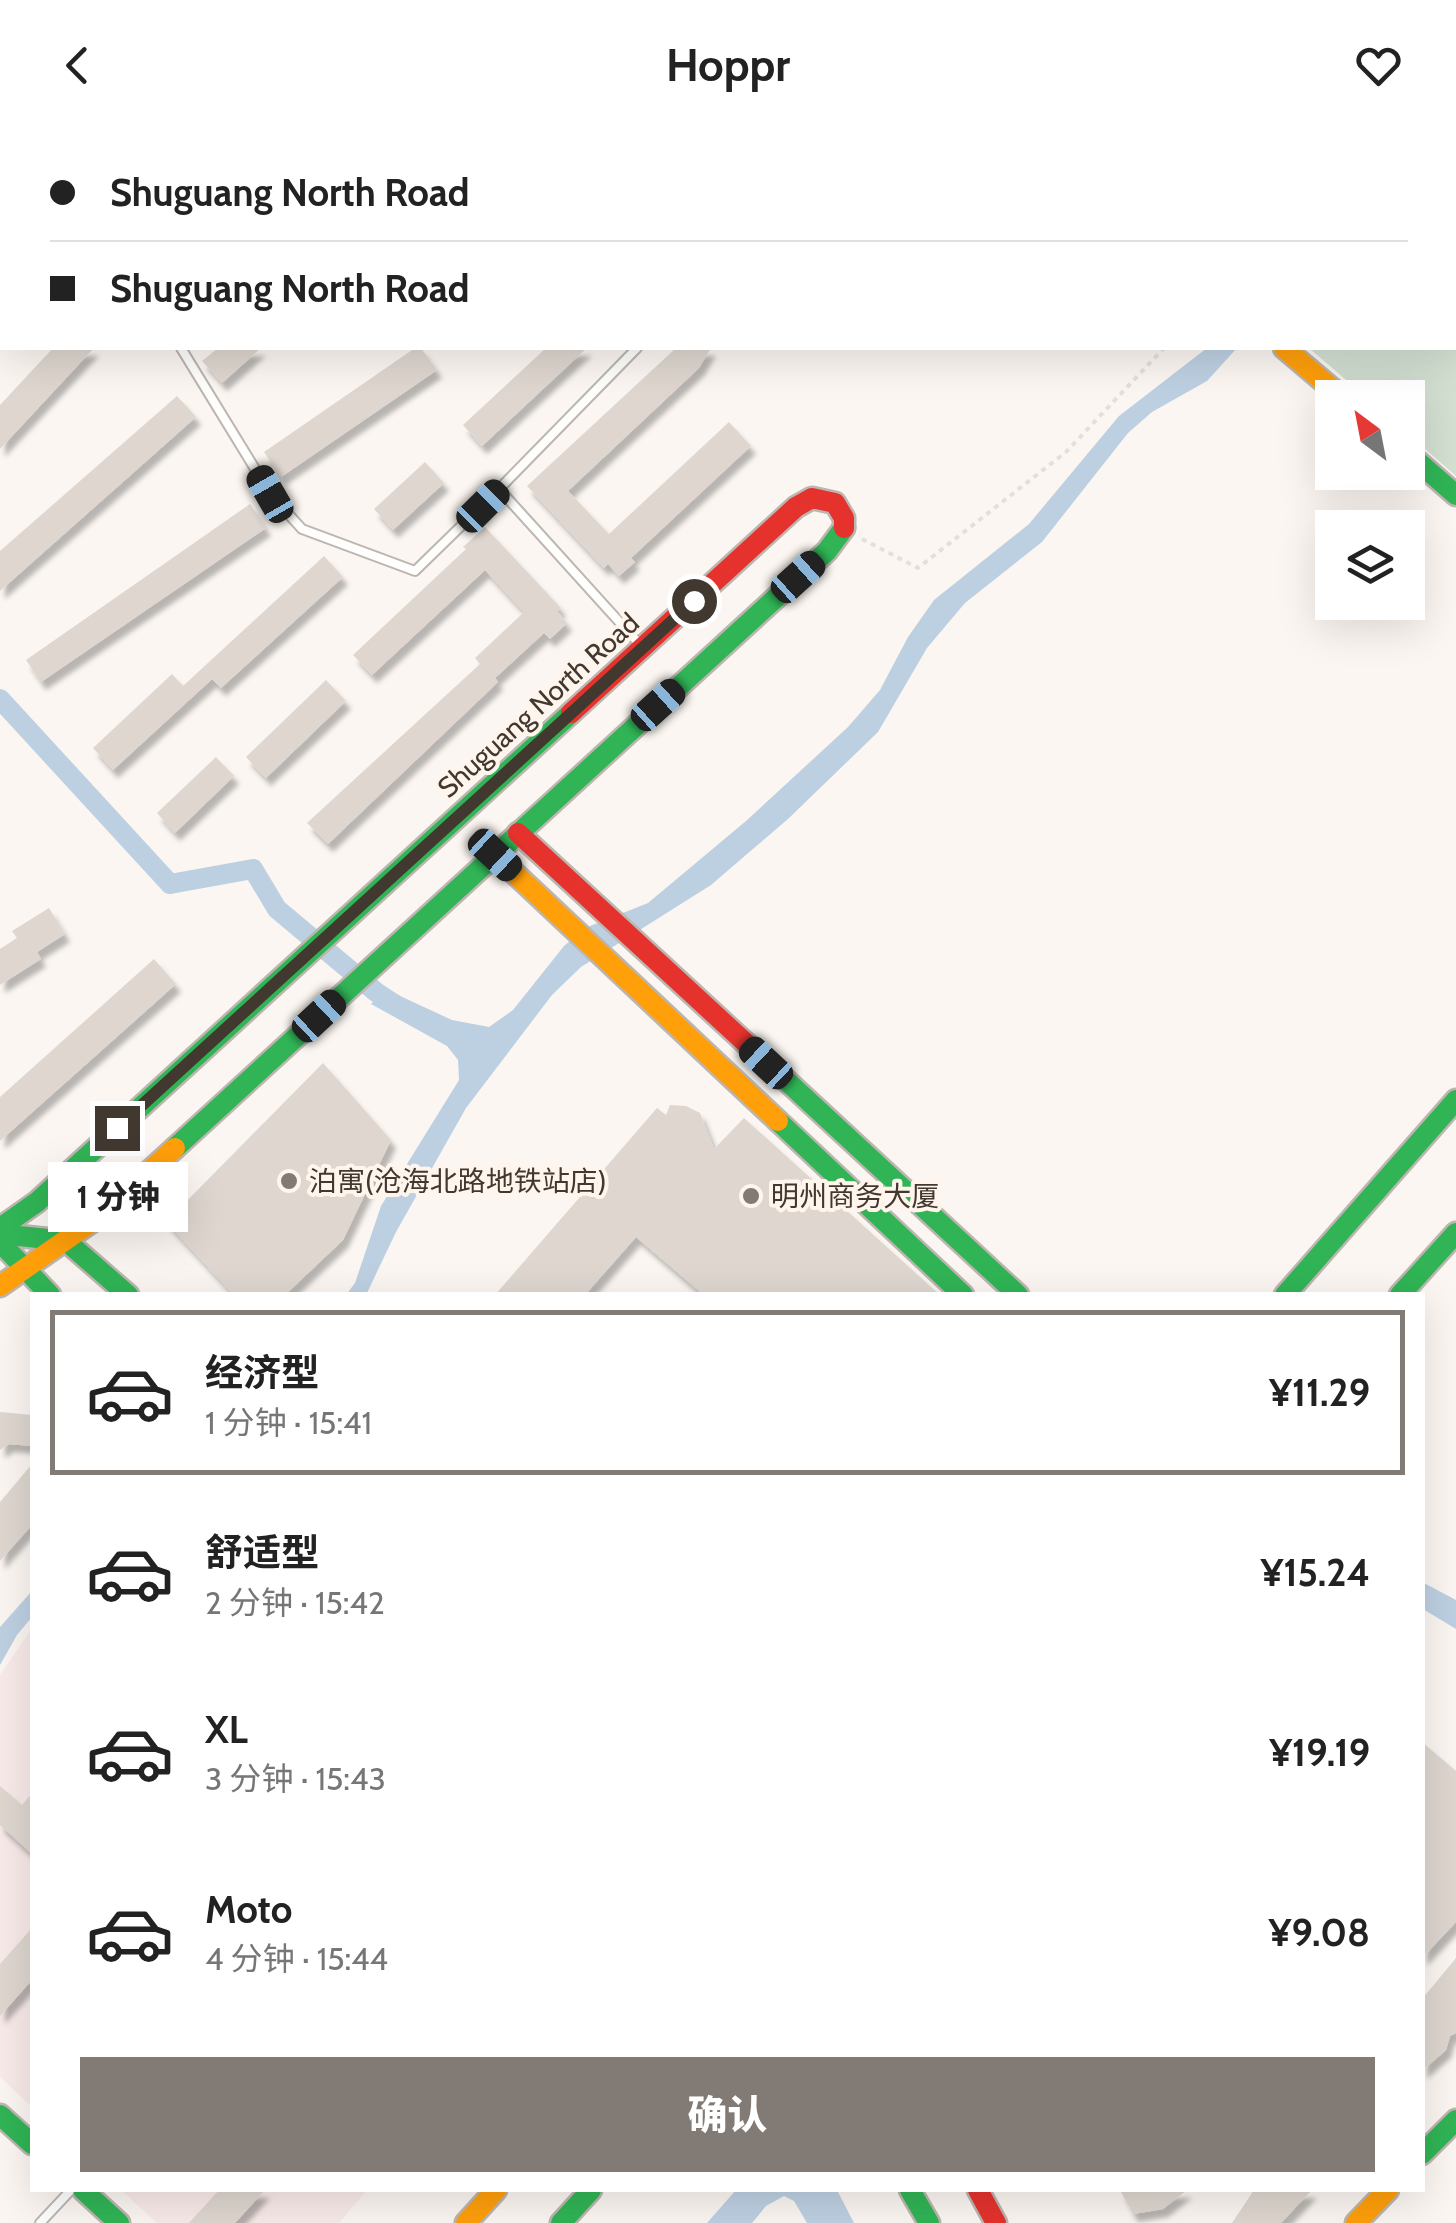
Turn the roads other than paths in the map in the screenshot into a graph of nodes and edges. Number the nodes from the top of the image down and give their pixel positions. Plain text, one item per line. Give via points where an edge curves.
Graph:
1 (182, 350) edge
2 (635, 350) edge
3 (1286, 350) edge
4 (1321, 380) edge
5 (1425, 468) edge
6 (499, 490) junction
7 (1456, 495) edge
8 (642, 648) junction
9 (518, 833) junction
10 (495, 855) junction
11 (1456, 1100) edge
12 (0, 1231) edge
13 (1456, 1233) edge
14 (66, 1241) junction
15 (0, 1242) edge
16 (24, 1271) junction
17 (0, 1286) edge
18 (47, 1292) edge
19 (125, 1292) edge
20 (961, 1292) edge
21 (1015, 1292) edge
22 (1289, 1292) edge
23 (1403, 1292) edge
24 (0, 2115) edge
25 (1456, 2120) edge
26 (30, 2142) edge
27 (1425, 2151) edge
28 (68, 2192) edge
29 (84, 2192) edge
30 (494, 2192) edge
31 (589, 2192) edge
32 (911, 2192) edge
33 (979, 2192) edge
34 (1386, 2192) edge
35 (40, 2223) edge
36 (119, 2223) edge
37 (466, 2223) edge
38 (561, 2223) edge
39 (929, 2223) edge
40 (996, 2223) edge
41 (1356, 2223) edge

1 - 6 lane via 270,494 302,529 415,571
2 - 6 lane
3 - 4 main road
5 - 7 main road
6 - 8 lane
8 - 9 main road, Shuguang North Road via 796,507 812,498 835,503 844,518 840,538
8 - 12 main road, Shuguang North Road
9 - 10 main road
9 - 21 main road
10 - 14 main road
10 - 20 main road
11 - 22 main road
12 - 14 main road
13 - 23 main road
14 - 16 main road
14 - 19 main road
15 - 16 main road
16 - 17 main road
16 - 18 main road
24 - 26 main road
25 - 27 main road
28 - 35 lane
29 - 36 main road
30 - 37 main road
31 - 38 main road
32 - 39 main road
33 - 40 main road
34 - 41 main road

